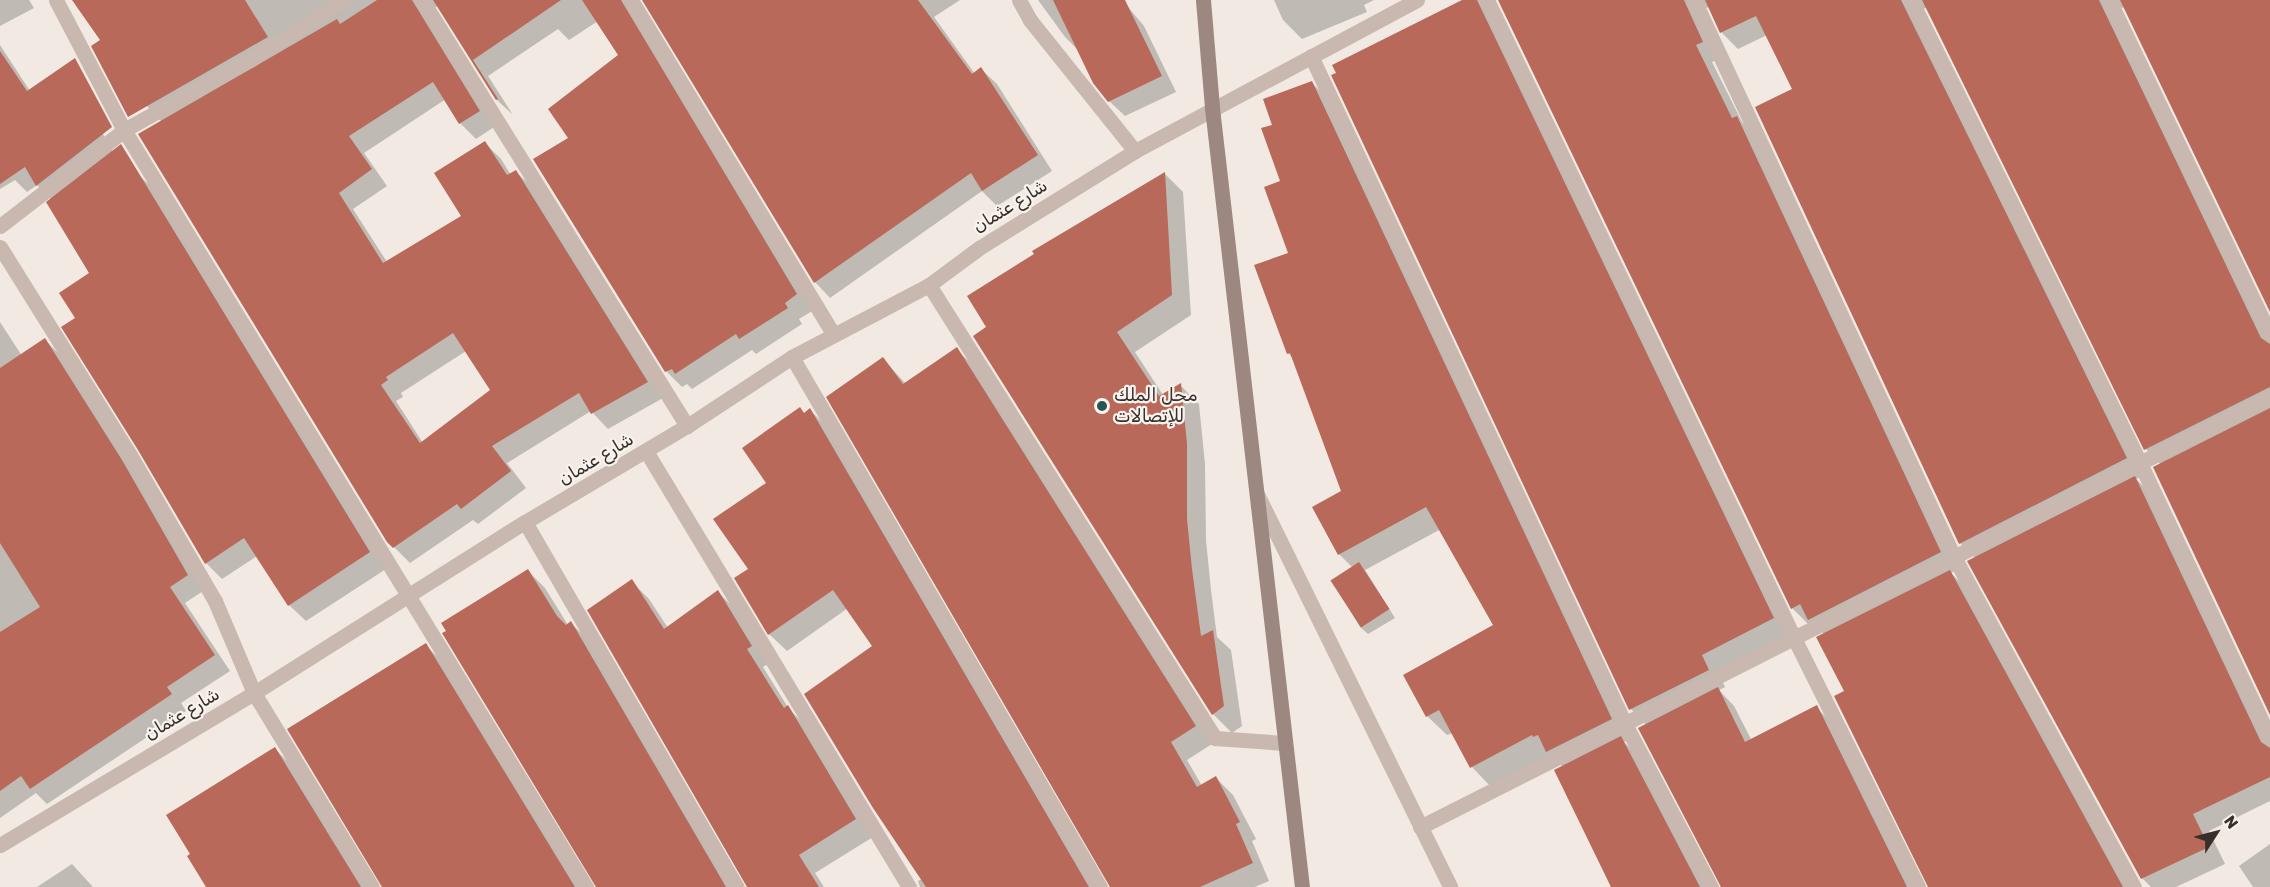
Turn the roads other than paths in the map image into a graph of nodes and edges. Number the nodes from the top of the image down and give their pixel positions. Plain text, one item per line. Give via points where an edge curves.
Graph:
1 (56, 0) edge
2 (344, 0) edge
3 (422, 0) edge
4 (631, 0) edge
5 (1019, 0) edge
6 (1203, 0) edge
7 (1417, 0) edge
8 (1486, 0) edge
9 (1694, 0) edge
10 (1911, 0) edge
11 (2109, 0) edge
12 (1311, 56) junction
13 (1212, 108) junction
14 (124, 130) junction
15 (1135, 151) junction
16 (0, 226) edge
17 (0, 247) edge
18 (929, 285) junction
19 (833, 334) junction
20 (2270, 334) edge
21 (792, 357) junction
22 (2270, 397) edge
23 (687, 426) junction
24 (646, 451) junction
25 (2140, 463) junction
26 (1256, 492) junction
27 (525, 522) junction
28 (1954, 557) junction
29 (409, 594) junction
30 (1794, 638) junction
31 (254, 693) junction
32 (1625, 724) junction
33 (2270, 738) edge
34 (1284, 743) junction
35 (1420, 827) junction
36 (0, 845) edge
37 (372, 887) edge
38 (586, 887) edge
39 (737, 887) edge
40 (909, 887) edge
41 (1100, 887) edge
42 (1302, 887) edge
43 (1450, 887) edge
44 (1711, 887) edge
45 (1918, 887) edge
46 (2134, 887) edge

1 - 14 street
2 - 14 street via 250,60
3 - 23 street
4 - 19 street
5 - 15 street via 1030,20
6 - 13 main road
7 - 12 street, شارع عثمان
8 - 30 street
9 - 28 street
10 - 25 street
11 - 20 street
12 - 13 street, شارع عثمان
12 - 32 street
13 - 15 street, شارع عثمان
13 - 26 main road
14 - 16 street
14 - 29 street
15 - 18 street, شارع عثمان via 979,248
17 - 31 street via 130,455 215,602
18 - 19 street, شارع عثمان
18 - 34 street via 1215,738
19 - 21 street, شارع عثمان
21 - 23 street, شارع عثمان
21 - 41 street
22 - 25 street
23 - 24 street, شارع عثمان
24 - 27 street, شارع عثمان
24 - 40 street
25 - 28 street
25 - 33 street
26 - 34 main road
26 - 35 street
27 - 29 street, شارع عثمان
27 - 39 street
28 - 30 street
28 - 46 street
29 - 31 street, شارع عثمان
29 - 38 street
30 - 32 street
30 - 45 street
31 - 36 street, شارع عثمان
31 - 37 street
32 - 35 street
32 - 44 street
34 - 42 main road
35 - 43 street

